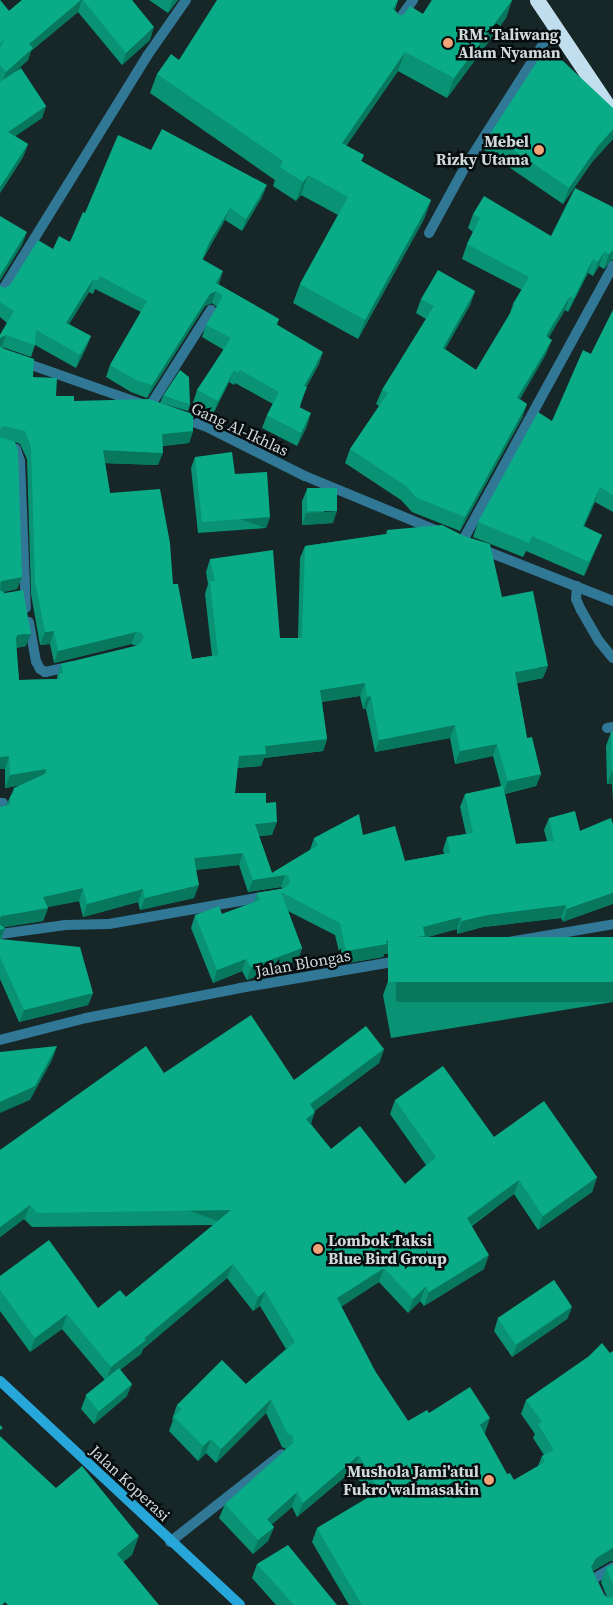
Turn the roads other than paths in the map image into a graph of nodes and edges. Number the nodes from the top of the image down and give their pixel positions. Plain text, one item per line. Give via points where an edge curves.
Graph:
1 (186, 0) edge
2 (413, 0) edge
3 (537, 0) edge
4 (554, 27) junction
5 (393, 28) edge
6 (613, 114) edge
7 (429, 233) dead end
8 (613, 266) edge
9 (0, 294) edge
10 (211, 310) dead end
11 (0, 354) edge
12 (175, 415) edge
13 (0, 444) edge
14 (453, 538) junction
15 (577, 586) junction
16 (613, 601) edge
17 (613, 658) edge
18 (88, 662) edge
19 (279, 894) edge
20 (613, 924) edge
21 (0, 934) edge
22 (0, 1040) edge
23 (1, 1384) edge
24 (282, 1454) edge
25 (170, 1542) junction
26 (613, 1567) edge
27 (240, 1605) edge
28 (604, 1605) edge

1 - 9 street via 147,56
2 - 5 street
3 - 4 highway
4 - 6 highway
4 - 7 street via 465,167
8 - 14 street
10 - 11 street via 154,408
12 - 14 street, Gang Al-Ikhlas via 209,428 305,476
13 - 18 street via 16,449 20,461 20,596 36,661 45,672
14 - 15 street, Gang Al-Ikhlas
15 - 16 street, Gang Al-Ikhlas
15 - 17 street via 576,599 581,610
19 - 21 street via 109,924 65,925
20 - 22 street, Jalan Blongas via 230,990 86,1018
23 - 25 street, Jalan Koperasi
24 - 25 street
25 - 27 street, Jalan Koperasi
26 - 28 street via 594,1578 593,1582

